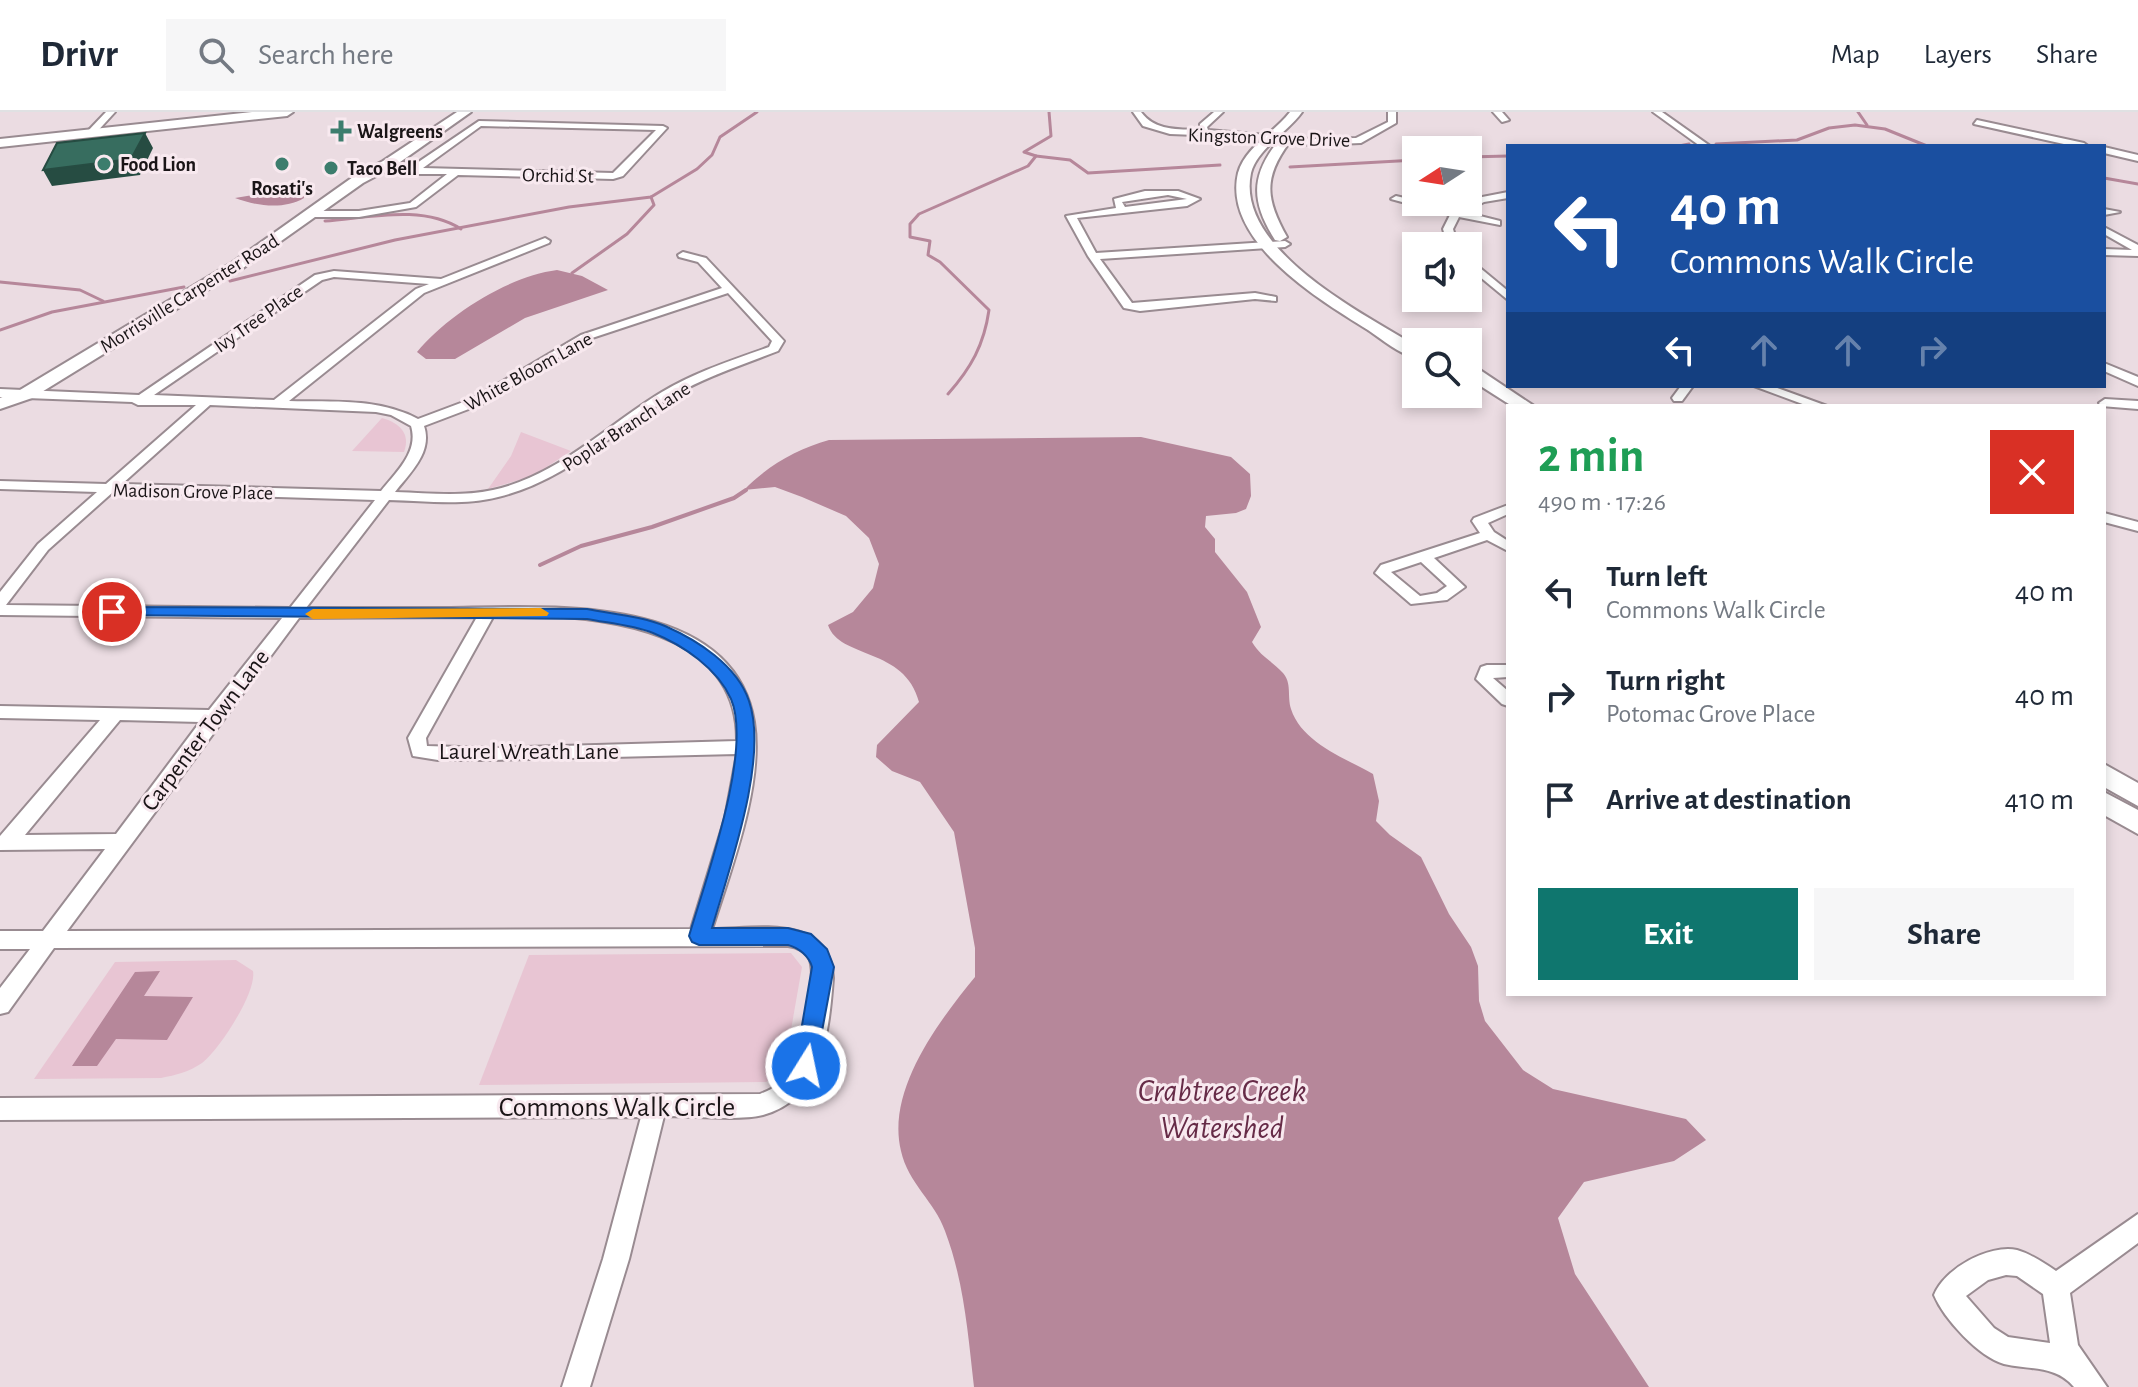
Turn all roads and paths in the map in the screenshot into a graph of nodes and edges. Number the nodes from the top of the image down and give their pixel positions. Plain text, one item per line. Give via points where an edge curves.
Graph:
1 (111, 112) edge
2 (244, 112) edge
3 (287, 112) edge
4 (451, 112) edge
5 (465, 112) edge
6 (1137, 112) edge
7 (1219, 112) edge
8 (1392, 112) edge
9 (1497, 112) edge
10 (1657, 112) edge
11 (1303, 114) edge
12 (1505, 120) dead end
13 (1977, 122) dead end
14 (93, 130) junction
15 (1205, 133) junction
16 (1279, 138) junction
17 (0, 140) edge
18 (1703, 144) edge
19 (2075, 144) edge
20 (2106, 150) edge
21 (2138, 158) edge
22 (388, 164) junction
23 (419, 166) junction
24 (456, 172) junction
25 (358, 180) junction
26 (1506, 195) edge
27 (1396, 199) dead end
28 (1402, 201) edge
29 (1482, 201) edge
30 (1121, 208) junction
31 (310, 214) junction
32 (1464, 216) edge
33 (1497, 223) dead end
34 (2106, 231) edge
35 (545, 241) dead end
36 (1273, 241) junction
37 (2138, 251) edge
38 (2106, 252) edge
39 (683, 255) dead end
40 (1095, 258) junction
41 (1482, 274) edge
42 (438, 281) junction
43 (730, 289) junction
44 (1506, 295) edge
45 (1506, 297) edge
46 (1272, 299) dead end
47 (1487, 299) dead end
48 (1403, 328) edge
49 (1402, 344) edge
50 (2106, 368) edge
51 (1482, 379) edge
52 (2138, 382) edge
53 (1686, 388) edge
54 (1766, 388) edge
55 (1482, 396) edge
56 (11, 398) edge
57 (1678, 398) dead end
58 (138, 401) junction
59 (205, 403) junction
60 (2105, 403) dead end
61 (277, 404) junction
62 (1522, 404) edge
63 (1815, 404) edge
64 (2138, 405) edge
65 (1506, 412) edge
66 (0, 417) edge
67 (417, 424) junction
68 (0, 485) edge
69 (108, 490) junction
70 (386, 496) junction
71 (1506, 510) edge
72 (2106, 518) edge
73 (2138, 527) edge
74 (1489, 535) junction
75 (1506, 546) edge
76 (1423, 556) dead end
77 (0, 602) edge
78 (0, 610) edge
79 (487, 613) junction
80 (293, 614) junction
81 (1506, 671) edge
82 (1506, 698) edge
83 (0, 712) edge
84 (115, 714) junction
85 (214, 716) junction
86 (747, 747) junction
87 (2106, 775) edge
88 (2138, 796) edge
89 (2106, 803) edge
90 (2138, 824) edge
91 (121, 841) junction
92 (4, 842) edge
93 (699, 936) junction
94 (0, 940) edge
95 (50, 940) junction
96 (0, 1005) edge
97 (655, 1107) junction
98 (0, 1109) edge
99 (2138, 1227) edge
100 (2056, 1287) junction
101 (2083, 1378) edge
102 (576, 1387) edge

1 - 14 street
2 - 14 main road
3 - 14 main road
4 - 25 main road, Morrisville Carpenter Road
5 - 22 main road, Morrisville Carpenter Road
6 - 15 street, Kingston Grove Drive via 1142,121 1160,129
7 - 15 street via 1203,126
8 - 16 street, Kingston Grove Drive via 1389,127 1358,141
9 - 12 street
10 - 18 street
11 - 16 main road
13 - 19 street
14 - 17 main road
15 - 16 street, Kingston Grove Drive
16 - 36 main road via 1249,162 1242,187 1246,209
20 - 21 street
22 - 23 street, Orchid St
22 - 25 main road, Morrisville Carpenter Road
23 - 24 street, Orchid St via 418,171
23 - 24 street, Orchid St via 479,123 663,128 613,176
24 - 31 street via 413,205 359,214
25 - 31 main road, Morrisville Carpenter Road
26 - 29 street
27 - 28 street
30 - 30 street via 1117,201 1128,198 1176,193 1195,199
30 - 40 street via 1071,216
31 - 56 main road, Morrisville Carpenter Road via 225,273
32 - 33 street
34 - 37 street
35 - 42 street
36 - 40 street
36 - 48 main road
36 - 49 main road via 1314,287
37 - 38 street
39 - 43 street, Poplar Branch Lane via 702,260
40 - 46 street via 1128,306
41 - 44 street
42 - 58 street, Ivy Tree Place via 319,277
42 - 61 street via 411,296
43 - 67 street, White Bloom Lane via 585,337 478,401
43 - 70 street, Poplar Branch Lane via 778,341 774,349 676,389 530,485 476,497
45 - 47 street
50 - 52 street
51 - 62 main road
53 - 57 street
54 - 63 street
55 - 65 main road
56 - 58 street
56 - 66 main road, Morrisville Carpenter Road via 14,409
58 - 59 street
59 - 61 street
59 - 69 street
60 - 64 street
61 - 67 street via 376,408
67 - 70 street, Carpenter Town Lane via 421,446
68 - 69 street, Madison Grove Place
69 - 70 street, Madison Grove Place
69 - 77 street via 43,547
70 - 80 street, Carpenter Town Lane
71 - 74 street via 1479,521
72 - 73 street
74 - 75 street
74 - 76 street
78 - 80 street
79 - 80 street
79 - 86 street via 587,614 636,622 679,638 708,657 733,688 745,716
79 - 86 street, Laurel Wreath Lane via 417,738 419,751
80 - 85 street, Carpenter Town Lane
81 - 82 street via 1487,671 1484,679
83 - 84 street
84 - 85 street
84 - 92 street
85 - 91 street, Carpenter Town Lane
86 - 93 street
87 - 88 main road
89 - 90 main road
91 - 92 street
91 - 95 street, Carpenter Town Lane
93 - 95 street, Commons Walk Circle
93 - 97 street, Commons Walk Circle via 788,937 803,940 819,956 823,967 806,1066 792,1090 768,1102
94 - 95 street, Commons Walk Circle
95 - 96 street, Carpenter Town Lane
97 - 98 street, Commons Walk Circle
97 - 102 street via 609,1286
99 - 100 street
100 - 101 street via 2060,1331
100 - 101 street via 2017,1263 1993,1263 1947,1295 1984,1338 2004,1350 2044,1354

